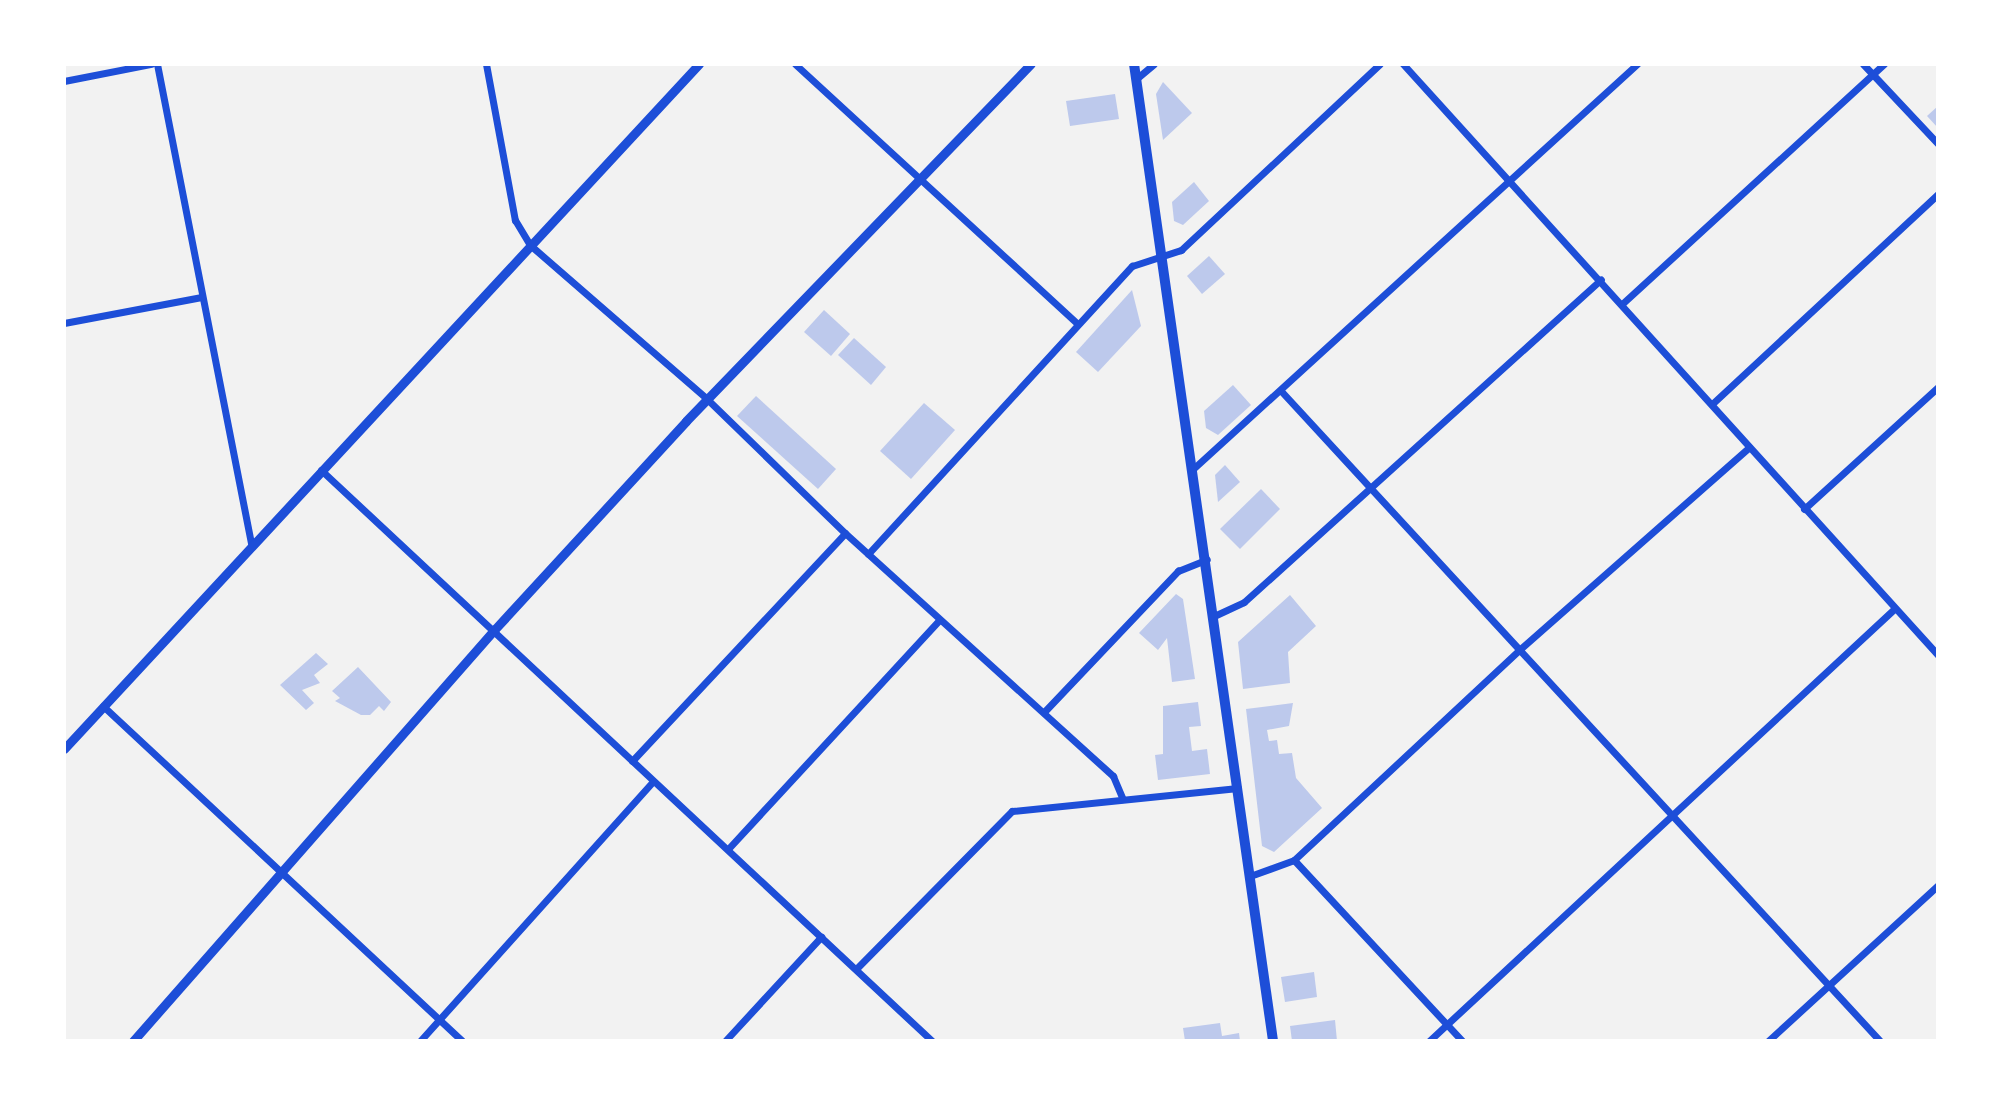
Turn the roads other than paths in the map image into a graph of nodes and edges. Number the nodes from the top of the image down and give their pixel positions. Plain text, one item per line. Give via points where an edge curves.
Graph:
1 (151, 64) edge
2 (157, 64) edge
3 (486, 64) edge
4 (699, 64) edge
5 (795, 64) edge
6 (1031, 64) edge
7 (1134, 64) edge
8 (1154, 64) edge
9 (1380, 64) edge
10 (1403, 64) edge
11 (1637, 64) edge
12 (1863, 64) edge
13 (1884, 64) edge
14 (1873, 75) junction
15 (1136, 79) junction
16 (64, 81) edge
17 (1938, 144) edge
18 (922, 179) junction
19 (1511, 180) junction
20 (1938, 194) edge
21 (530, 245) junction
22 (1163, 255) junction
23 (1601, 279) junction
24 (202, 297) junction
25 (1623, 303) junction
26 (64, 323) edge
27 (1077, 323) junction
28 (1938, 387) edge
29 (1282, 392) junction
30 (707, 399) junction
31 (1712, 404) junction
32 (1749, 447) junction
33 (1194, 468) junction
34 (321, 470) junction
35 (1373, 489) junction
36 (1804, 509) junction
37 (845, 533) junction
38 (251, 544) junction
39 (868, 554) junction
40 (1207, 559) junction
41 (1894, 609) junction
42 (1214, 616) junction
43 (939, 620) junction
44 (495, 629) junction
45 (1518, 651) junction
46 (1938, 655) edge
47 (103, 706) junction
48 (1044, 712) junction
49 (64, 749) edge
50 (632, 761) junction
51 (653, 781) junction
52 (1238, 788) junction
53 (1123, 799) junction
54 (1670, 815) junction
55 (728, 849) junction
56 (1294, 860) junction
57 (282, 870) junction
58 (1250, 876) junction
59 (1938, 885) edge
60 (821, 937) junction
61 (856, 969) junction
62 (1828, 985) junction
63 (439, 1020) junction
64 (1447, 1025) junction
65 (133, 1041) edge
66 (420, 1041) edge
67 (462, 1041) edge
68 (725, 1041) edge
69 (932, 1041) edge
70 (1273, 1041) edge
71 (1429, 1041) edge
72 (1462, 1041) edge
73 (1768, 1041) edge
74 (1880, 1041) edge

1 - 16 street
2 - 24 street
3 - 21 street via 515,220
4 - 21 street
5 - 18 street
6 - 18 street
7 - 15 main road
8 - 15 street
9 - 22 street via 1192,242
10 - 19 street
11 - 19 street
12 - 14 street
13 - 14 street
14 - 17 street
14 - 25 street
15 - 22 main road
18 - 27 street
18 - 30 street
19 - 23 street
19 - 29 street
20 - 31 street
21 - 30 street
21 - 34 street
22 - 27 street via 1132,266
22 - 33 main road
23 - 25 street
23 - 35 street
24 - 26 street
24 - 38 street
25 - 31 street
27 - 39 street
28 - 36 street
29 - 33 street
29 - 35 street
30 - 37 street
30 - 44 street
31 - 32 street
32 - 36 street
32 - 45 street
33 - 40 main road
34 - 38 street
34 - 44 street
35 - 42 street via 1244,602
35 - 45 street
36 - 41 street
37 - 39 street
37 - 50 street
38 - 47 street
39 - 43 street
40 - 42 main road
40 - 48 street via 1178,571
41 - 46 street
41 - 54 street
42 - 52 main road
43 - 48 street
43 - 55 street
44 - 50 street
44 - 57 street
45 - 54 street
45 - 56 street
47 - 49 street
47 - 57 street
48 - 53 street via 1113,776
50 - 51 street
51 - 55 street
51 - 63 street
52 - 53 street
52 - 58 main road
53 - 61 street via 1021,809 1003,817
54 - 62 street
54 - 64 street
55 - 60 street
56 - 58 street
56 - 64 street
57 - 63 street
57 - 65 street
58 - 70 main road
59 - 62 street
60 - 61 street
60 - 68 street
61 - 69 street
62 - 73 street
62 - 74 street
63 - 66 street
63 - 67 street
64 - 71 street
64 - 72 street

